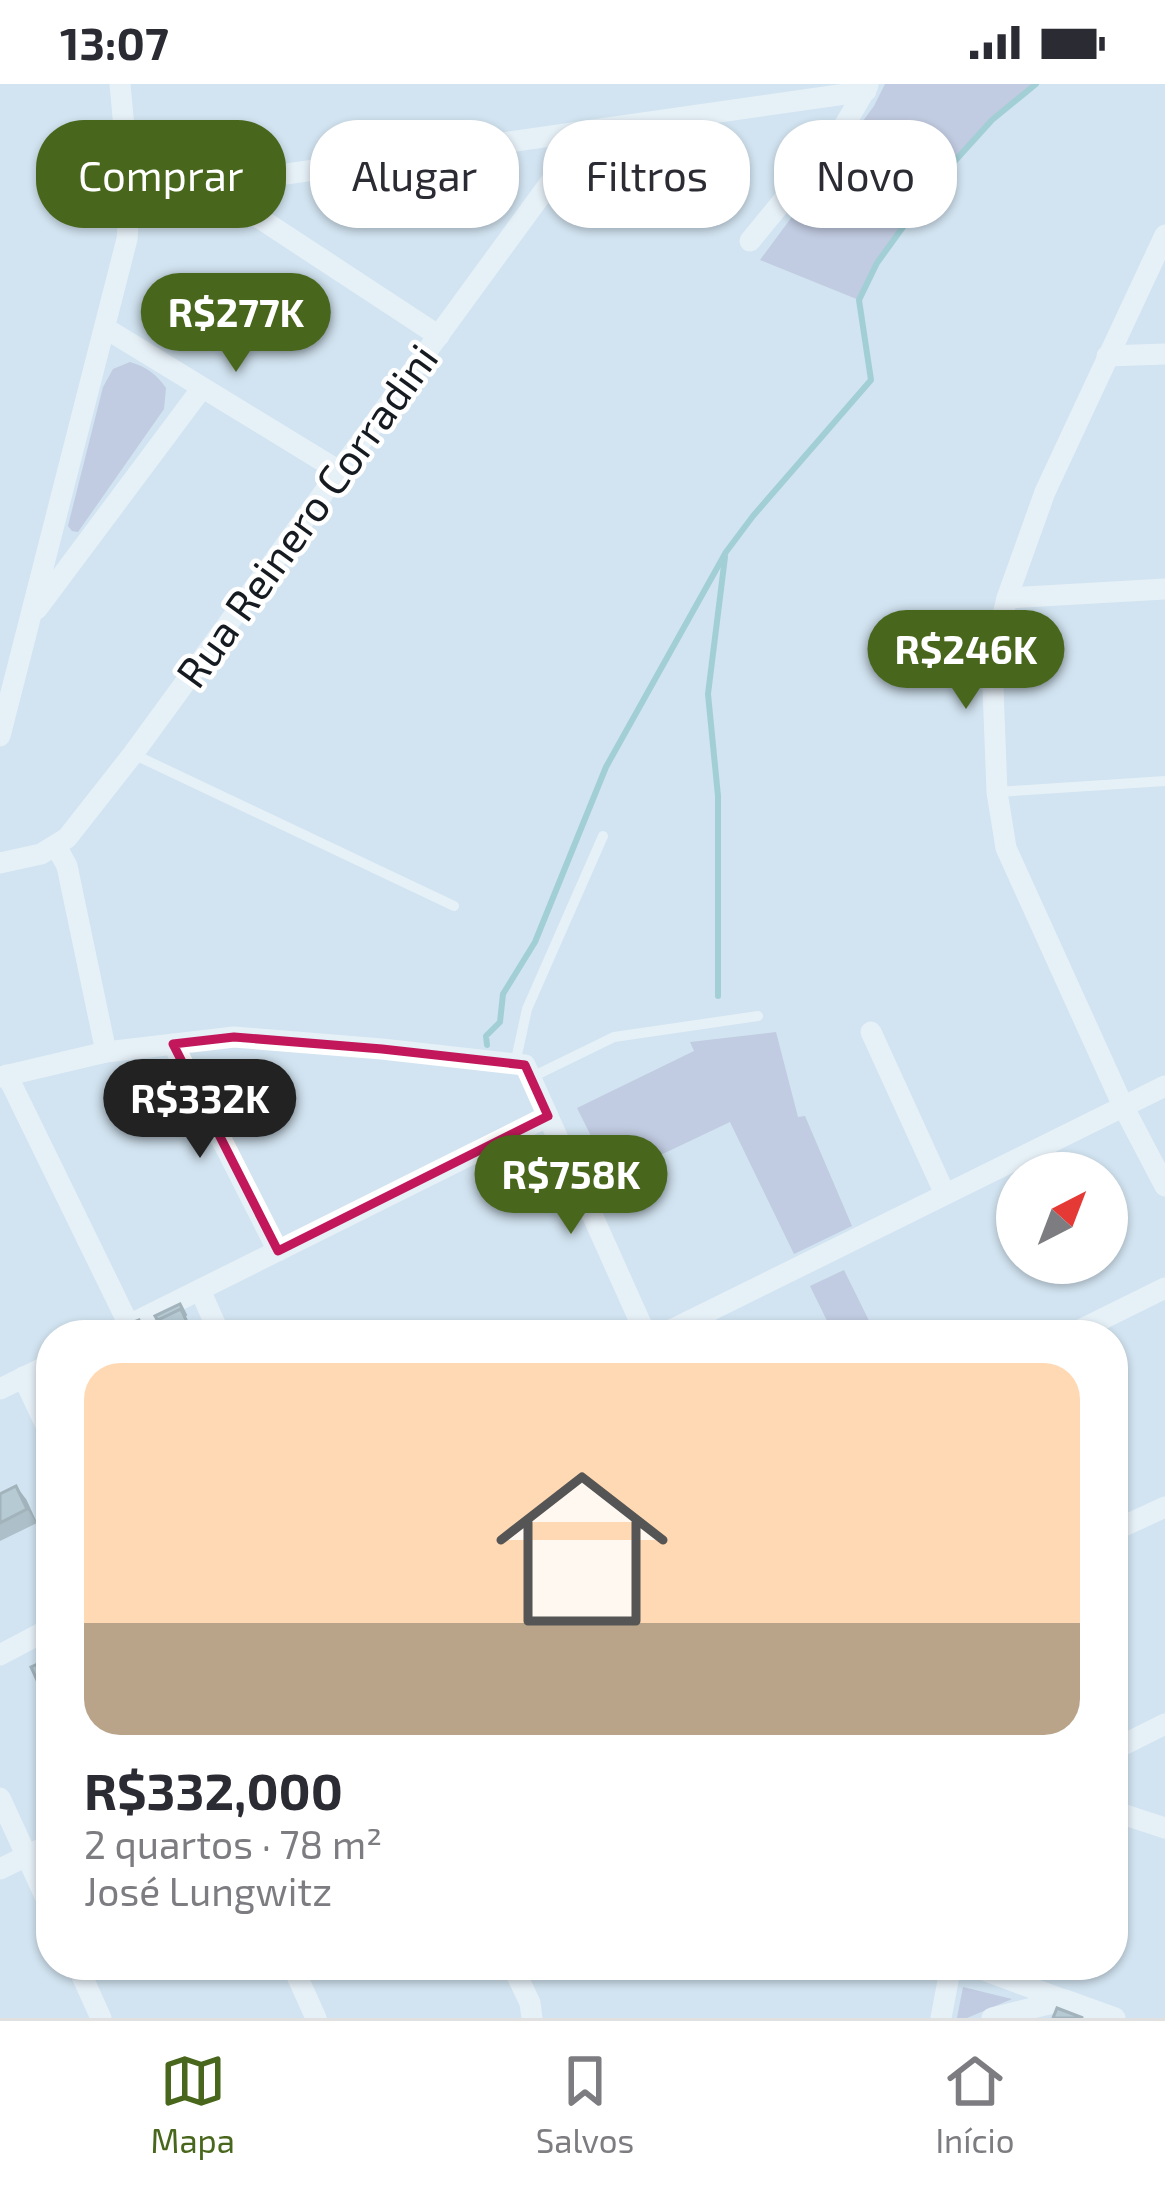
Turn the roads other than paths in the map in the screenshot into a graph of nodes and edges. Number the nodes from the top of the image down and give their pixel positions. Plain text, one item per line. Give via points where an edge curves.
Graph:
1 (120, 84) edge
2 (867, 87) edge
3 (123, 120) edge
4 (661, 120) edge
5 (543, 138) edge
6 (286, 173) edge
7 (543, 192) edge
8 (128, 228) edge
9 (276, 228) edge
10 (1165, 235) edge
11 (750, 241) dead end
12 (105, 328) junction
13 (440, 336) junction
14 (1165, 354) edge
15 (1107, 356) junction
16 (202, 388) junction
17 (339, 471) junction
18 (1165, 589) edge
19 (1006, 598) junction
20 (30, 619) junction
21 (0, 736) edge
22 (133, 754) junction
23 (1165, 781) edge
24 (997, 792) junction
25 (603, 836) dead end
26 (56, 846) junction
27 (0, 862) edge
28 (454, 906) dead end
29 (758, 1016) dead end
30 (871, 1031) dead end
31 (173, 1044) junction
32 (106, 1052) junction
33 (523, 1071) junction
34 (4, 1076) edge
35 (1165, 1086) edge
36 (1123, 1106) junction
37 (548, 1116) junction
38 (1165, 1186) edge
39 (945, 1194) junction
40 (278, 1251) junction
41 (1165, 1288) edge
42 (200, 1290) junction
43 (114, 1320) edge
44 (139, 1320) edge
45 (213, 1320) edge
46 (639, 1320) edge
47 (691, 1320) edge
48 (1100, 1320) edge
49 (36, 1371) edge
50 (23, 1377) junction
51 (0, 1389) edge
52 (36, 1404) edge
53 (1165, 1507) edge
54 (1128, 1524) edge
55 (36, 1636) edge
56 (0, 1655) edge
57 (1165, 1724) edge
58 (1128, 1742) edge
59 (0, 1798) edge
60 (1128, 1816) edge
61 (1165, 1828) edge
62 (36, 1851) edge
63 (27, 1855) junction
64 (0, 1869) edge
65 (36, 1875) edge
66 (83, 1980) edge
67 (299, 1980) edge
68 (519, 1980) edge
69 (948, 1980) edge
70 (1011, 1980) edge
71 (1065, 2000) junction
72 (101, 2018) edge
73 (316, 2018) edge
74 (532, 2018) edge
75 (941, 2018) edge
76 (992, 2018) edge
77 (1115, 2018) edge

1 - 3 street
2 - 4 street
2 - 11 street
5 - 6 street
7 - 13 street, Rua Reinero Corradini
8 - 12 street
9 - 13 street
10 - 15 street
12 - 16 street
12 - 20 street
13 - 17 street, Rua Reinero Corradini
14 - 15 street
15 - 19 street
16 - 17 street
16 - 20 street
17 - 22 street, Rua Reinero Corradini
18 - 19 street
19 - 24 street via 992,662
20 - 21 street
22 - 26 street, Rua Reinero Corradini
22 - 28 lane
23 - 24 lane
24 - 36 street via 1006,848
25 - 33 lane via 527,1010
26 - 27 street
26 - 32 street
29 - 33 lane via 614,1037
30 - 39 street
31 - 32 street
31 - 33 street via 234,1037 382,1048
31 - 40 street
32 - 34 street
33 - 37 street
34 - 43 street
35 - 36 street
36 - 38 street
36 - 39 street
37 - 40 street
37 - 46 street
39 - 47 street
40 - 42 street
41 - 48 street
42 - 44 street
42 - 45 street
49 - 50 street
50 - 51 street
50 - 52 street
53 - 54 street
55 - 56 street
57 - 58 street
59 - 63 street
60 - 61 street
62 - 63 street
63 - 64 street
63 - 65 street
66 - 72 street
67 - 73 street
68 - 74 street
69 - 75 street
70 - 71 street
71 - 76 street
71 - 77 street

